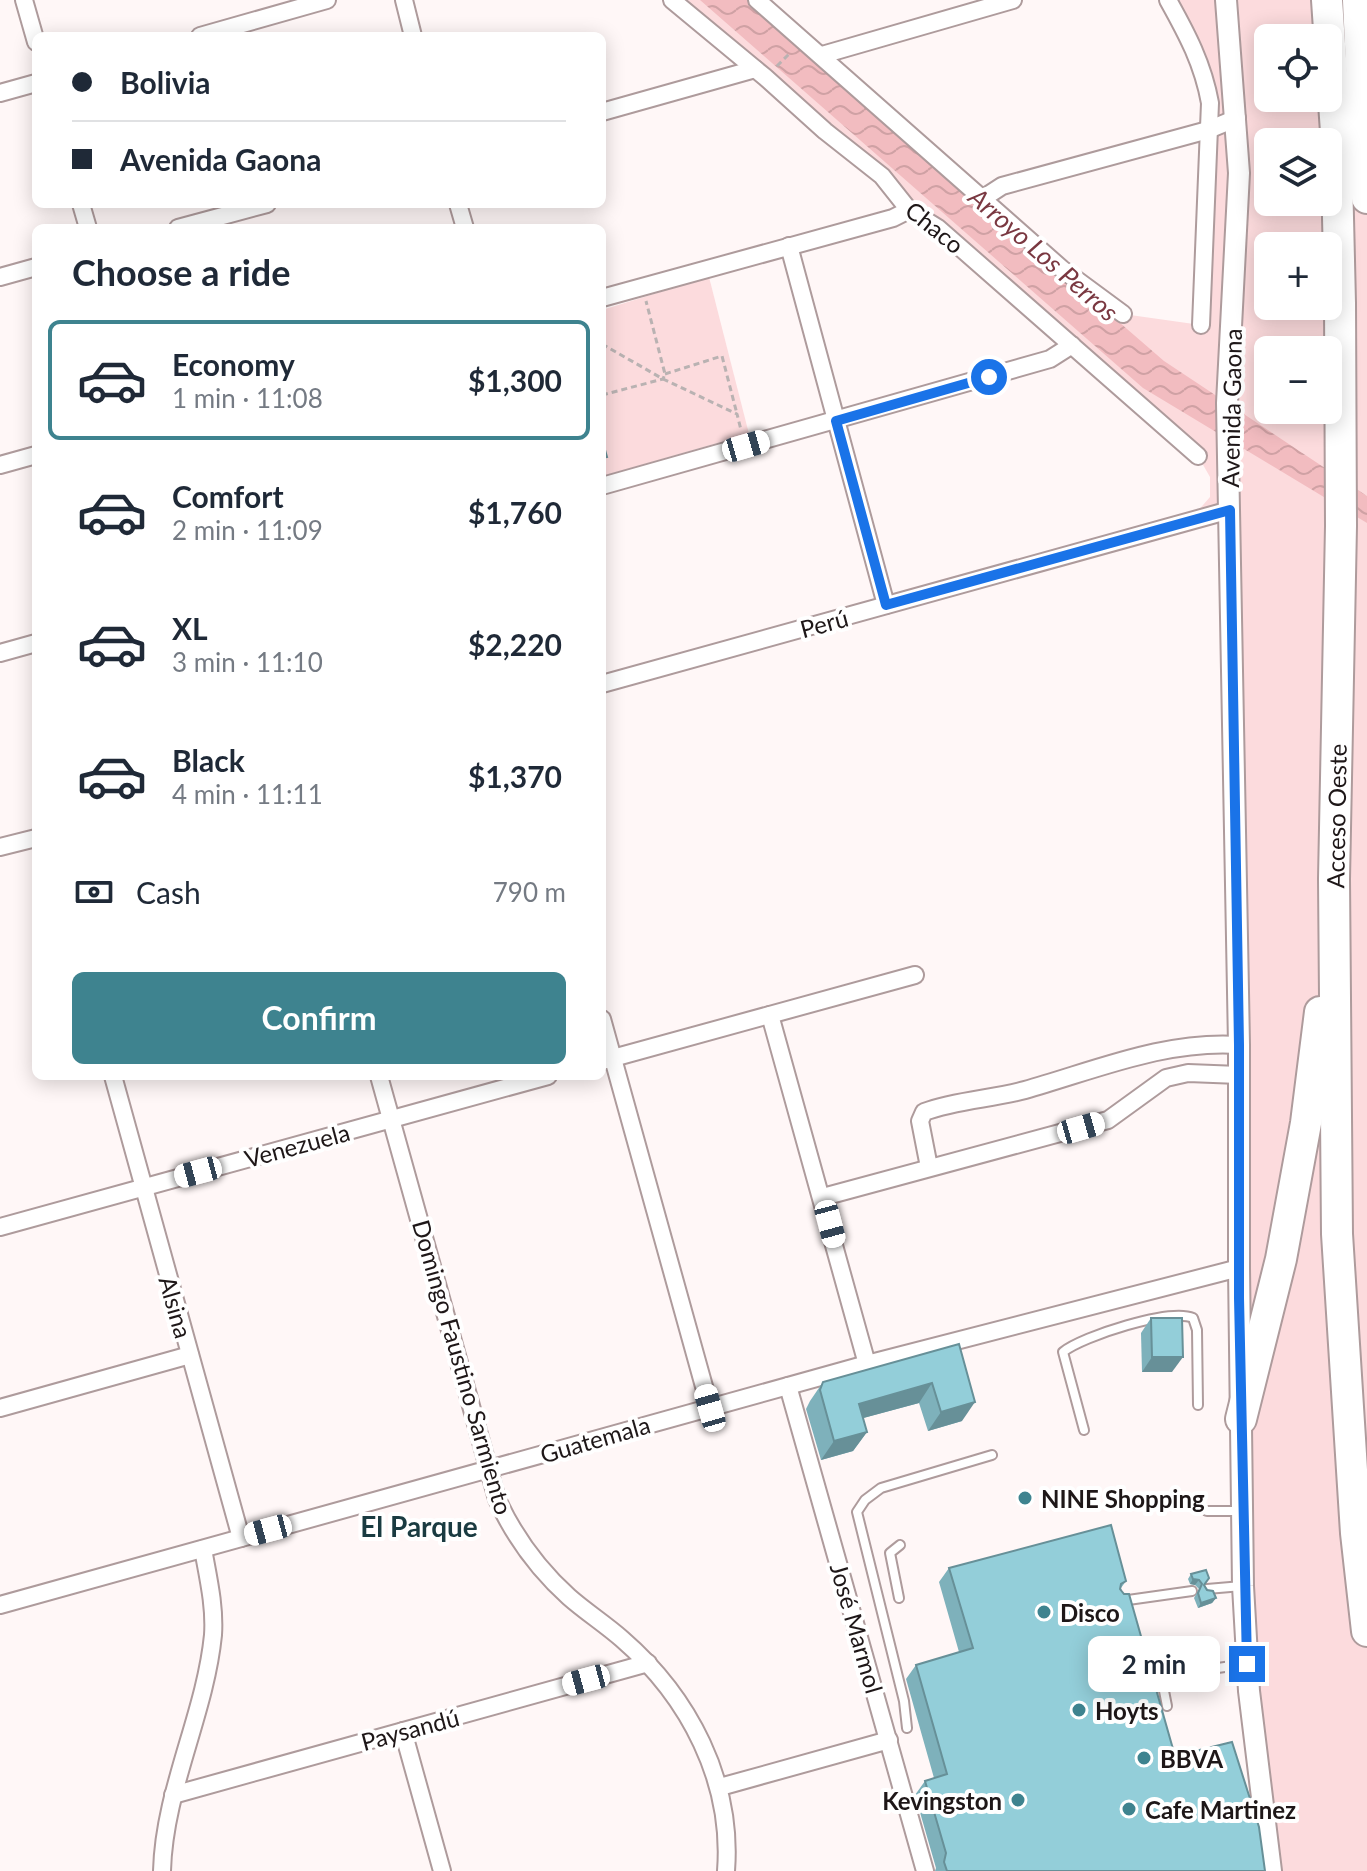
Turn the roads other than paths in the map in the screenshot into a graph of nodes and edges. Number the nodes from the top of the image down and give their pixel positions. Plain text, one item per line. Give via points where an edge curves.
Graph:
1 (24, 0) edge
2 (327, 0) edge
3 (404, 0) edge
4 (672, 0) edge
5 (757, 0) edge
6 (1013, 0) edge
7 (1168, 0) edge
8 (1226, 0) edge
9 (1327, 0) edge
10 (1358, 0) edge
11 (33, 32) edge
12 (214, 32) edge
13 (412, 32) edge
14 (822, 55) junction
15 (755, 69) junction
16 (32, 84) edge
17 (0, 93) edge
18 (606, 111) edge
19 (1237, 118) junction
20 (1208, 130) junction
21 (1367, 198) edge
22 (982, 199) junction
23 (252, 208) edge
24 (909, 210) junction
25 (193, 224) edge
26 (789, 246) junction
27 (32, 268) edge
28 (0, 277) edge
29 (606, 297) edge
30 (1123, 314) dead end
31 (1201, 325) dead end
32 (1072, 345) junction
33 (836, 421) junction
34 (32, 456) edge
35 (1198, 456) dead end
36 (0, 465) edge
37 (606, 485) edge
38 (1230, 510) junction
39 (886, 605) junction
40 (32, 644) edge
41 (0, 653) edge
42 (606, 683) edge
43 (32, 839) edge
44 (0, 847) edge
45 (1334, 879) junction
46 (915, 975) dead end
47 (770, 1015) junction
48 (1239, 1045) junction
49 (608, 1060) edge
50 (1239, 1075) junction
51 (114, 1080) edge
52 (380, 1080) edge
53 (533, 1080) edge
54 (391, 1119) junction
55 (929, 1167) junction
56 (143, 1187) junction
57 (823, 1197) junction
58 (0, 1227) edge
59 (1239, 1268) junction
60 (190, 1355) junction
61 (867, 1364) junction
62 (788, 1386) junction
63 (1198, 1405) dead end
64 (0, 1408) edge
65 (710, 1408) junction
66 (1241, 1419) junction
67 (1084, 1430) dead end
68 (992, 1455) dead end
69 (489, 1469) junction
70 (1207, 1511) dead end
71 (1242, 1511) junction
72 (241, 1538) junction
73 (900, 1545) dead end
74 (203, 1549) junction
75 (1243, 1586) junction
76 (1207, 1589) edge
77 (1192, 1591) dead end
78 (899, 1598) dead end
79 (1117, 1602) edge
80 (0, 1605) edge
81 (1367, 1631) edge
82 (648, 1663) junction
83 (1247, 1664) junction
84 (1167, 1706) dead end
85 (907, 1728) dead end
86 (403, 1731) junction
87 (889, 1740) junction
88 (720, 1787) junction
89 (173, 1795) junction
90 (162, 1871) edge
91 (442, 1871) edge
92 (726, 1871) edge
93 (925, 1871) edge
94 (1271, 1871) edge

1 - 11 street
2 - 12 street
3 - 13 street
4 - 15 street, Chaco
5 - 14 street
6 - 14 street
7 - 20 street, Avenida Gaona via 1205,76
8 - 19 street, Avenida Gaona
9 - 45 highway, Acceso Oeste via 1340,303
10 - 21 highway
14 - 22 street
15 - 18 street
15 - 24 street, Chaco via 882,176
16 - 17 street
19 - 20 street
19 - 38 street, Avenida Gaona via 1227,403
20 - 22 street via 1002,186
20 - 31 street, Avenida Gaona
22 - 30 street
23 - 25 street
24 - 26 street
24 - 32 street, Chaco via 938,228
26 - 29 street
26 - 33 street
27 - 28 street
32 - 33 street via 1050,359
32 - 35 street, Chaco
33 - 37 street
33 - 39 street
34 - 36 street
38 - 39 street, Perú
38 - 48 street, Avenida Gaona
39 - 42 street, Perú
40 - 41 street
43 - 44 street
45 - 66 highway via 1303,1139 1281,1259
45 - 81 highway, Acceso Oeste via 1337,1234
46 - 47 street
47 - 49 street
47 - 57 street
48 - 50 street, Avenida Gaona
48 - 55 street via 1207,1043 1153,1051 1022,1091 924,1112 920,1121
49 - 65 street
50 - 55 street via 1188,1073 1166,1078 1108,1120
50 - 59 street, Avenida Gaona
51 - 56 street, Alsina
52 - 54 street, Domingo Faustino Sarmiento
53 - 54 street, Venezuela
54 - 56 street, Venezuela
54 - 69 street, Domingo Faustino Sarmiento
55 - 57 street
56 - 58 street, Venezuela
56 - 60 street, Alsina
57 - 61 street
59 - 61 street, Guatemala
59 - 66 street, Avenida Gaona
60 - 64 street
60 - 72 street, Alsina
61 - 62 street, Guatemala
62 - 65 street, Guatemala
62 - 87 street, José Marmol
63 - 67 lane via 1193,1318 1184,1314 1150,1320 1074,1343 1063,1352
65 - 69 street, Guatemala
66 - 71 street, Avenida Gaona
68 - 85 lane via 881,1488 857,1512
69 - 72 street, Guatemala
69 - 82 street, Domingo Faustino Sarmiento via 497,1499 524,1548 569,1597
70 - 71 lane
71 - 75 street, Avenida Gaona
72 - 74 street, Guatemala
73 - 78 lane via 890,1553
74 - 80 street, Guatemala
74 - 89 street via 213,1634 198,1712
75 - 76 lane
75 - 83 street, Avenida Gaona
77 - 79 lane
82 - 86 street, Paysandú
82 - 88 street, Domingo Faustino Sarmiento via 690,1717
83 - 84 lane via 1161,1676
83 - 94 street, Avenida Gaona
86 - 89 street, Paysandú
86 - 91 street
87 - 88 street
87 - 93 street, José Marmol
88 - 92 street, Domingo Faustino Sarmiento
89 - 90 street

